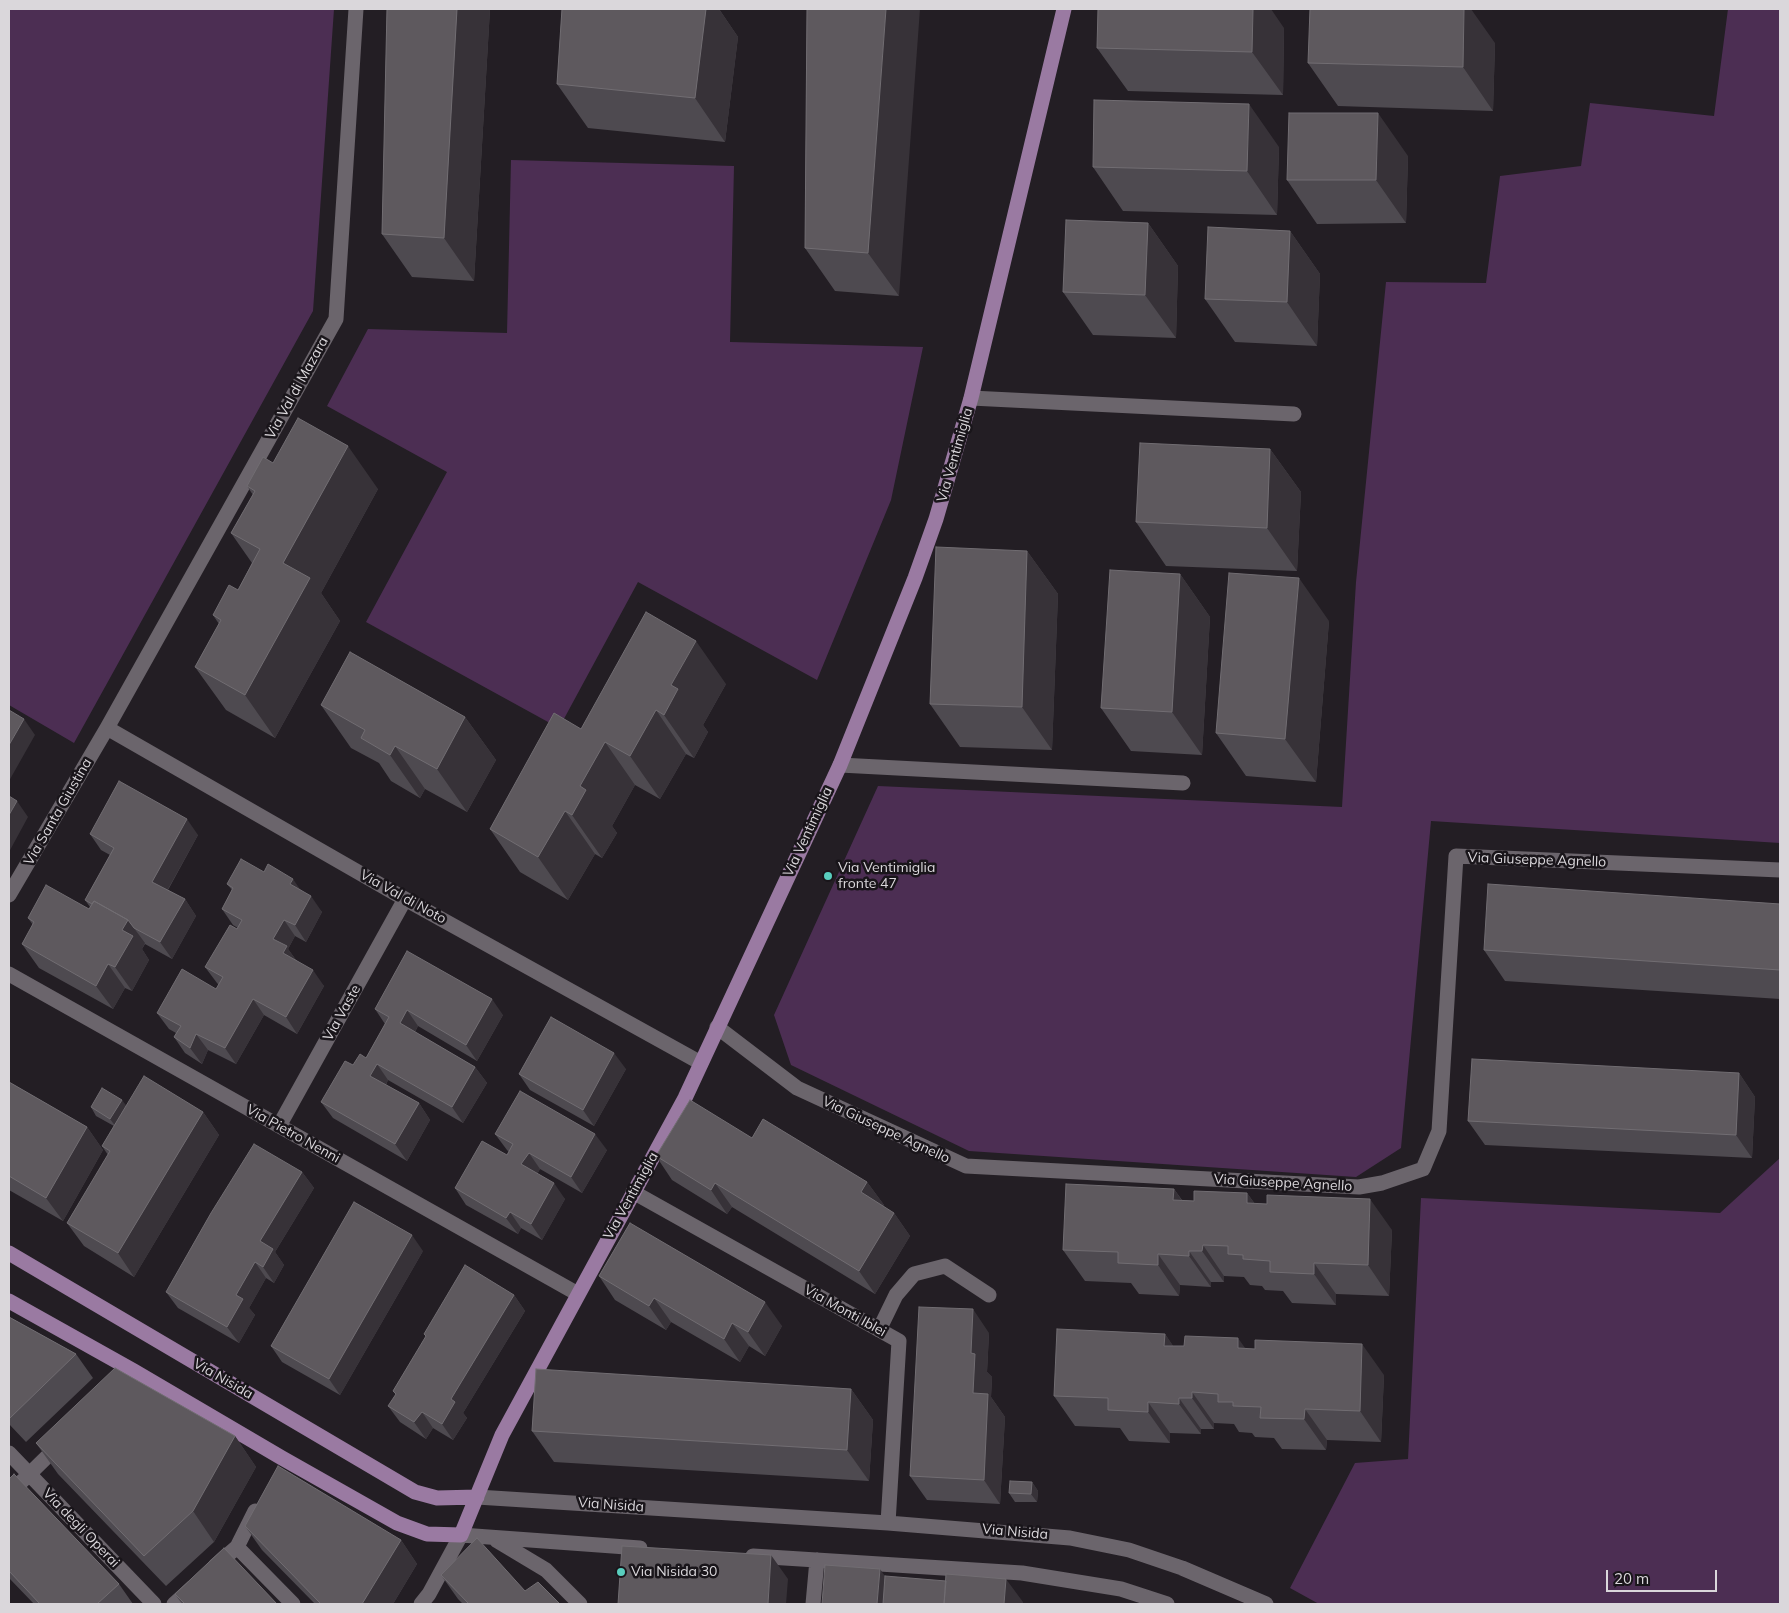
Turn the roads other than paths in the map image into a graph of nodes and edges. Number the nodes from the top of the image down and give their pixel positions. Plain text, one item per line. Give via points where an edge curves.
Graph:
1 (356, 9) edge
2 (1064, 9) edge
3 (971, 398) junction
4 (1294, 414) dead end
5 (107, 728) junction
6 (840, 765) junction
7 (1183, 783) dead end
8 (1780, 870) edge
9 (9, 895) edge
10 (405, 899) junction
11 (9, 974) edge
12 (718, 1027) junction
13 (701, 1063) junction
14 (279, 1126) junction
15 (633, 1192) junction
16 (9, 1254) edge
17 (578, 1294) junction
18 (990, 1295) dead end
19 (9, 1300) edge
20 (879, 1330) junction
21 (134, 1371) junction
22 (120, 1385) edge
23 (72, 1433) edge
24 (9, 1453) edge
25 (30, 1474) junction
26 (9, 1494) edge
27 (477, 1497) junction
28 (260, 1502) edge
29 (888, 1523) junction
30 (461, 1535) junction
31 (493, 1538) junction
32 (237, 1546) junction
33 (651, 1549) edge
34 (738, 1555) edge
35 (817, 1560) junction
36 (430, 1601) edge
37 (154, 1604) edge
38 (174, 1604) edge
39 (293, 1604) edge
40 (580, 1604) edge
41 (813, 1604) edge
42 (1168, 1604) edge
43 (1266, 1604) edge

1 - 5 street, Via Val di Mazara via 336,319
2 - 3 main road, Via Ventimiglia
3 - 4 street
3 - 6 main road, Via Ventimiglia via 930,536
5 - 9 street, Via Santa Giustina
5 - 10 street, Via Val di Noto
6 - 7 street
6 - 12 main road, Via Ventimiglia
8 - 12 street, Via Giuseppe Agnello via 1456,856 1439,1132 1423,1169 1359,1187 966,1166 797,1088
10 - 13 street, Via Val di Noto
10 - 14 street, Via Vaste
11 - 14 street, Via Pietro Nenni
12 - 13 main road, Via Ventimiglia
13 - 15 main road, Via Ventimiglia
14 - 17 street, Via Pietro Nenni
15 - 17 main road, Via Ventimiglia
15 - 20 street, Via Monti Iblei
16 - 27 main road, Via Nisida via 415,1492 437,1498
17 - 27 main road, Via Ventimiglia via 502,1435
18 - 20 street via 945,1266 914,1274 896,1295
19 - 21 main road
20 - 29 street, Via Monti Iblei via 898,1341
21 - 22 street
21 - 30 main road via 280,1463 397,1523 427,1534
23 - 25 street
24 - 25 street, Via degli Operai
25 - 26 street
25 - 37 street, Via degli Operai
27 - 29 street, Via Nisida
27 - 30 main road, Via Ventimiglia
28 - 32 street
29 - 43 street, Via Nisida via 1070,1538 1129,1550 1182,1568
30 - 31 street
30 - 36 street, Via Ventimiglia
31 - 33 street
31 - 40 street via 546,1570
32 - 38 street
32 - 39 street
34 - 35 street
35 - 41 street
35 - 42 street via 1022,1573 1121,1589

